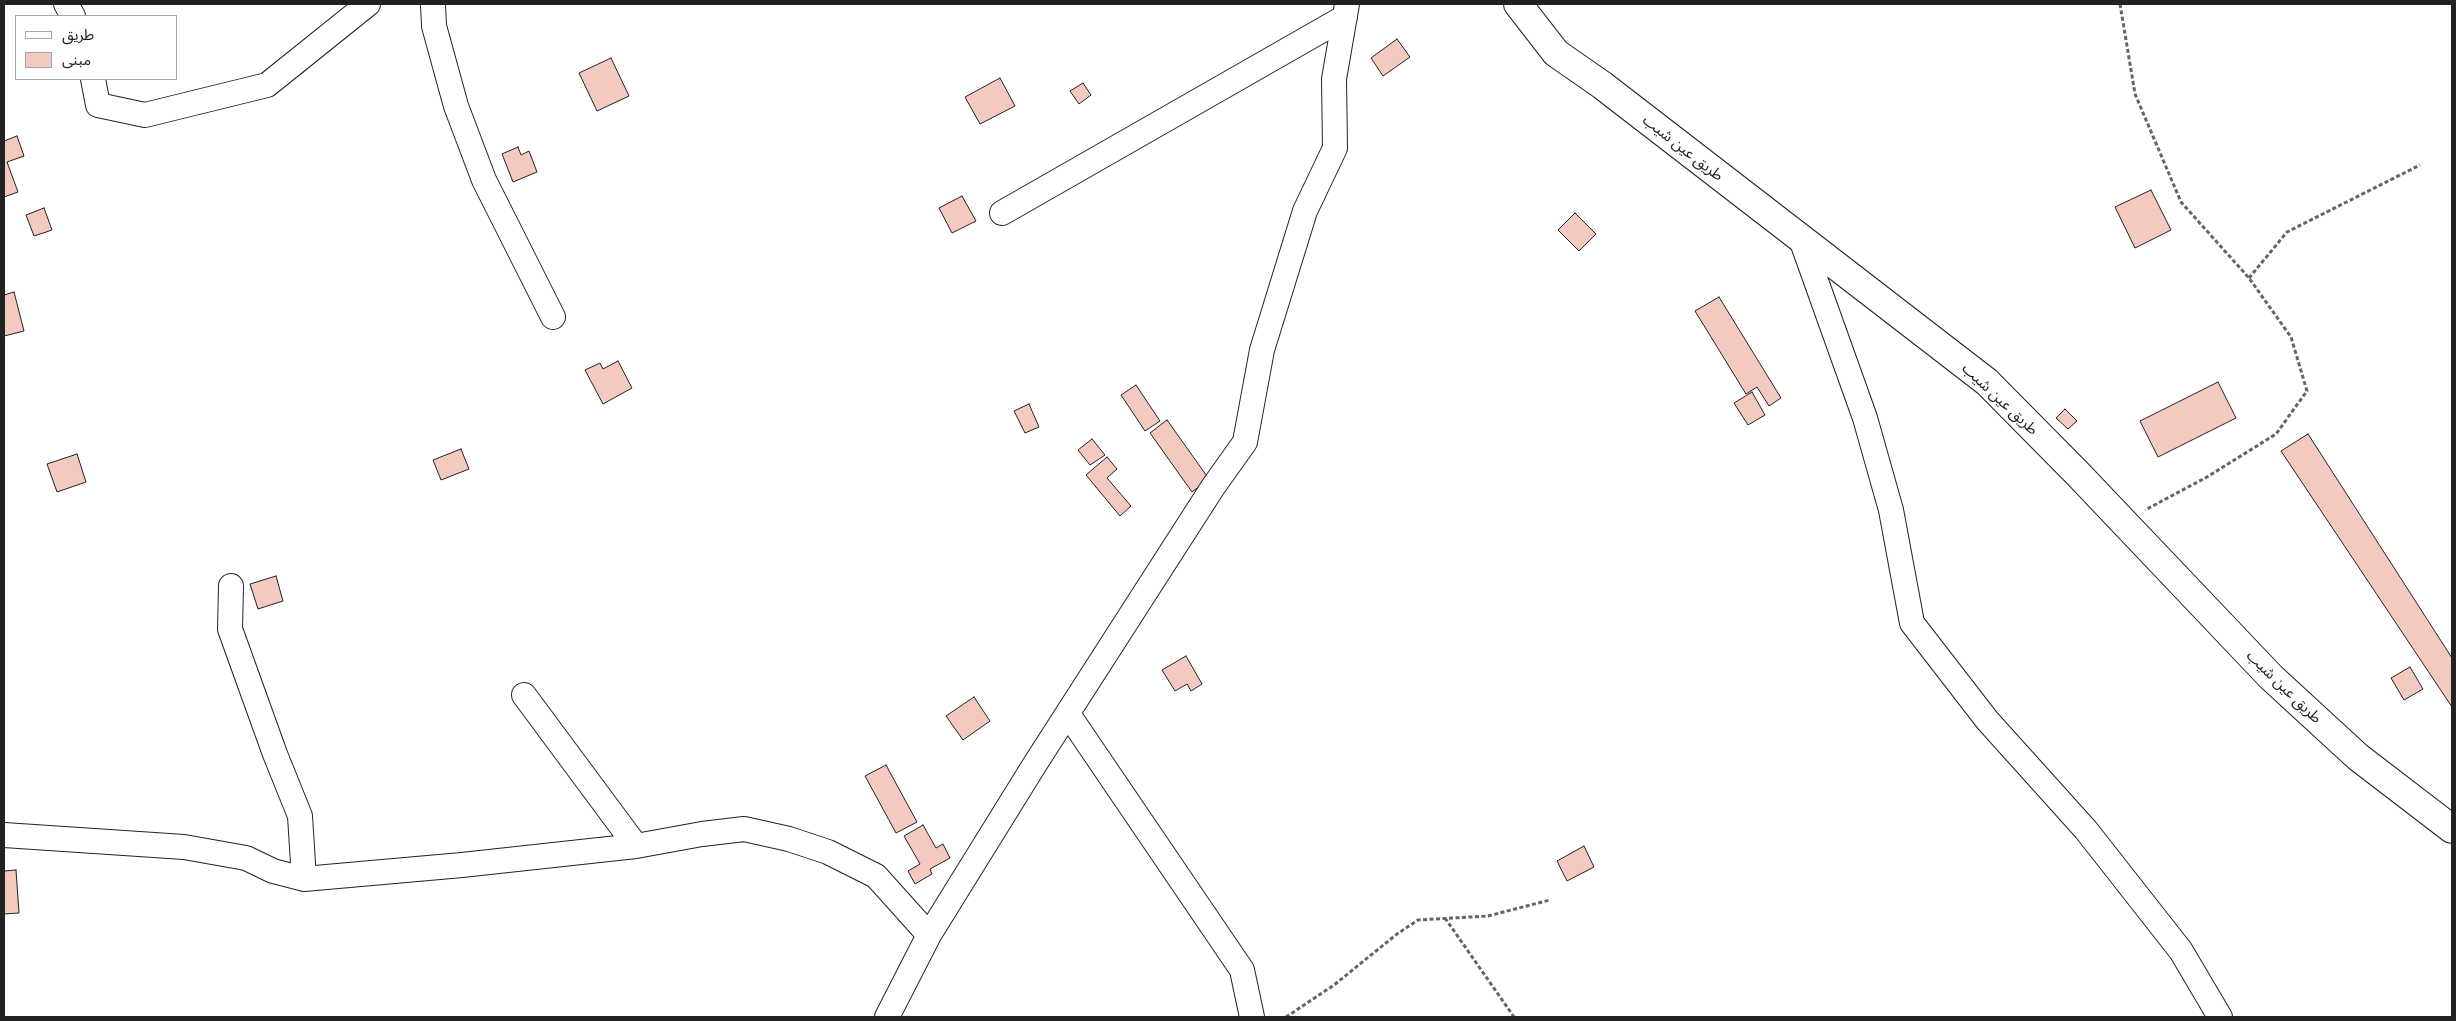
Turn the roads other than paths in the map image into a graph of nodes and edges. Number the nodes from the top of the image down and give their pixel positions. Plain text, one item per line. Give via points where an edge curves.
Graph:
1 (66, 4) edge
2 (368, 4) edge
3 (433, 4) edge
4 (1518, 4) edge
5 (1346, 10) edge
6 (72, 15) edge
7 (93, 80) edge
8 (1002, 213) dead end
9 (1801, 239) junction
10 (553, 317) dead end
11 (232, 586) dead end
12 (524, 695) dead end
13 (1068, 714) junction
14 (2452, 829) edge
15 (4, 835) edge
16 (636, 846) junction
17 (304, 878) junction
18 (929, 935) junction
19 (887, 1017) edge
20 (1252, 1017) edge
21 (2220, 1017) edge

1 - 6 street
2 - 7 street via 266,85 145,115 98,105
3 - 10 street via 434,26 456,106 484,180
4 - 9 main road, طريق عين شيب via 1556,52
5 - 8 street
5 - 13 street via 1334,79 1335,148 1305,211 1262,350 1245,442 1212,487
9 - 14 main road, طريق عين شيب via 1987,382 2271,677 2358,757
9 - 21 street via 1865,418 1891,510 1912,623 1987,720 2086,830 2181,951
11 - 17 street via 230,629 274,754 300,816
12 - 16 street
13 - 18 street
13 - 20 street via 1242,970
15 - 17 street via 184,847 246,858 273,871
16 - 17 street
16 - 18 street via 744,829 789,839 828,852 876,876
18 - 19 street

